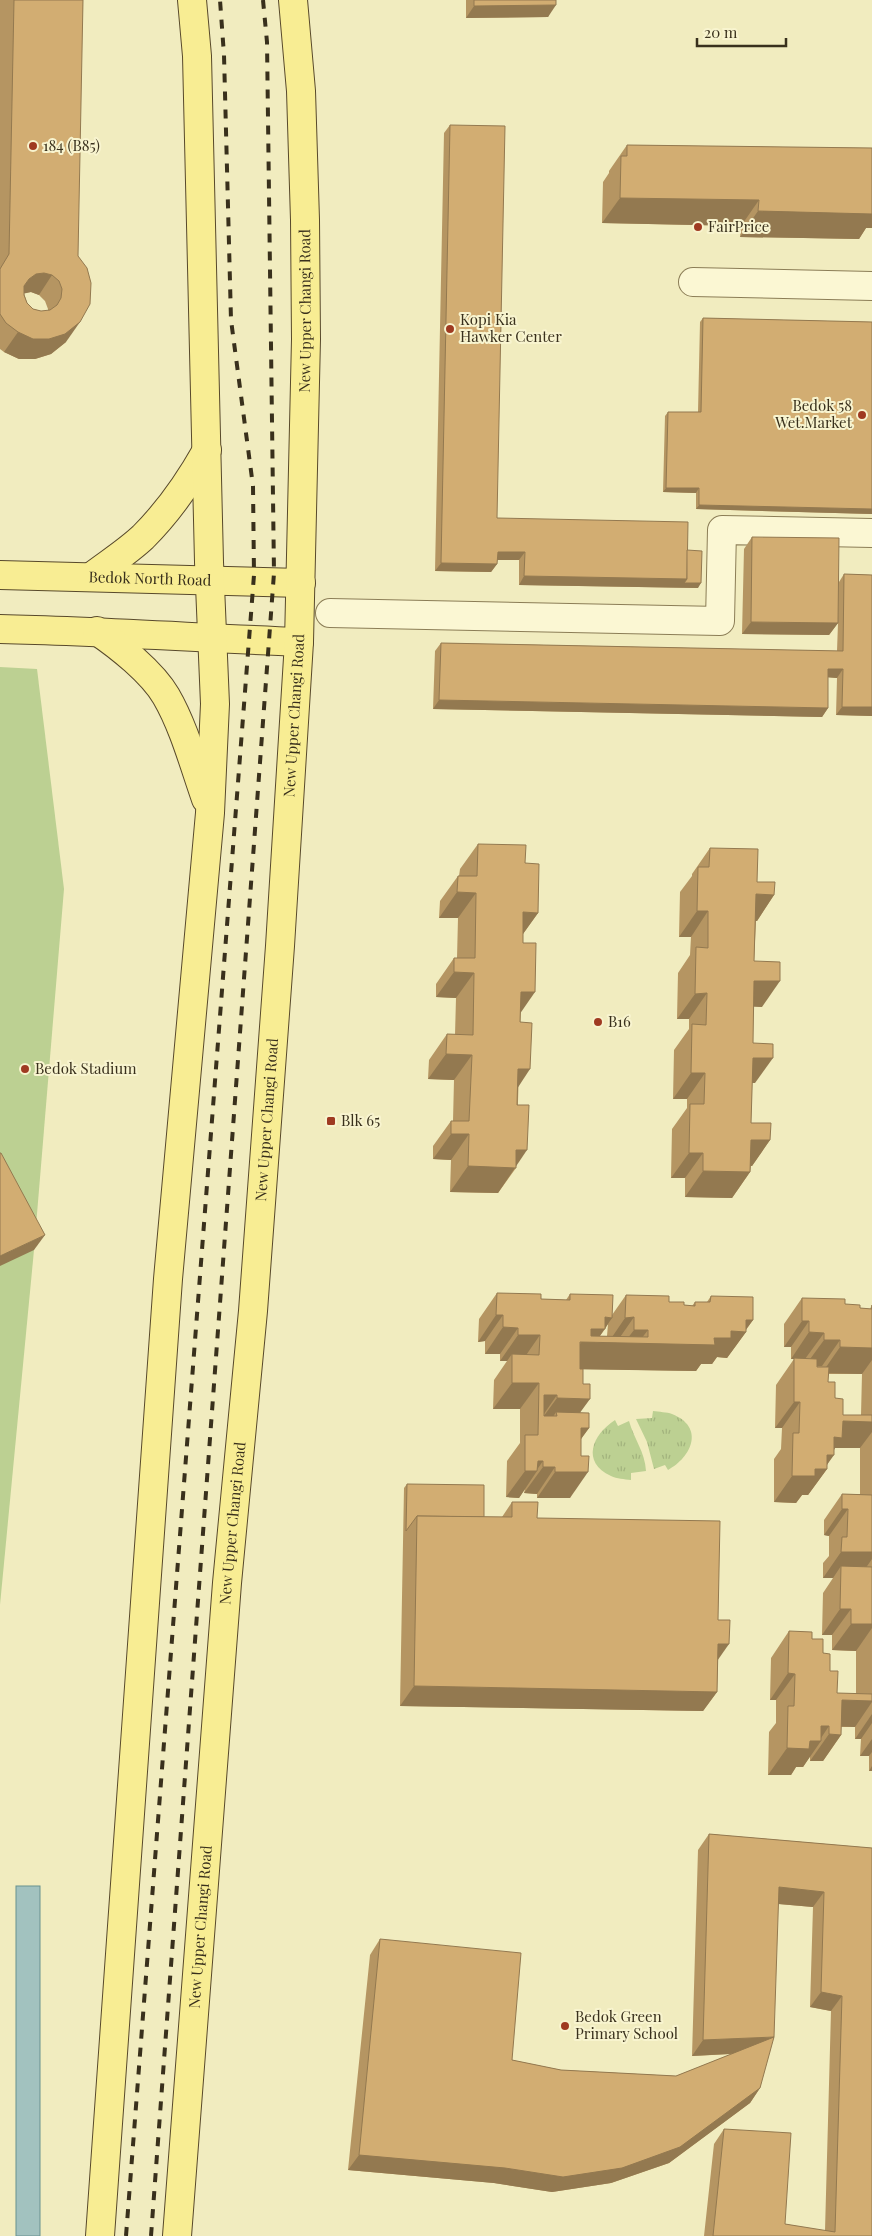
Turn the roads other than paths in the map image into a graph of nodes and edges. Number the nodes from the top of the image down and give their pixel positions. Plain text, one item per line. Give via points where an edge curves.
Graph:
1 (192, 0) edge
2 (293, 0) edge
3 (694, 282) dead end
4 (872, 286) edge
5 (208, 448) junction
6 (872, 533) edge
7 (0, 574) edge
8 (91, 577) junction
9 (210, 581) junction
10 (301, 583) junction
11 (330, 613) dead end
12 (0, 629) edge
13 (97, 631) junction
14 (213, 639) junction
15 (299, 642) junction
16 (210, 813) junction
17 (100, 2236) edge
18 (177, 2236) edge

1 - 5 main road via 198,56
2 - 10 main road, New Upper Changi Road via 301,91 305,220
3 - 4 street
5 - 8 main road via 165,513 142,537
5 - 9 main road
6 - 11 street via 722,530 720,621
7 - 8 main road, Bedok North Road
8 - 9 main road, Bedok North Road
9 - 10 main road, Bedok North Road
9 - 14 main road
10 - 15 main road, New Upper Changi Road
12 - 13 main road
13 - 14 main road
13 - 16 main road via 123,649 166,694
14 - 15 main road
14 - 16 main road via 215,704
15 - 18 main road, New Upper Changi Road via 253,1311 227,1583
16 - 17 main road via 168,1279

